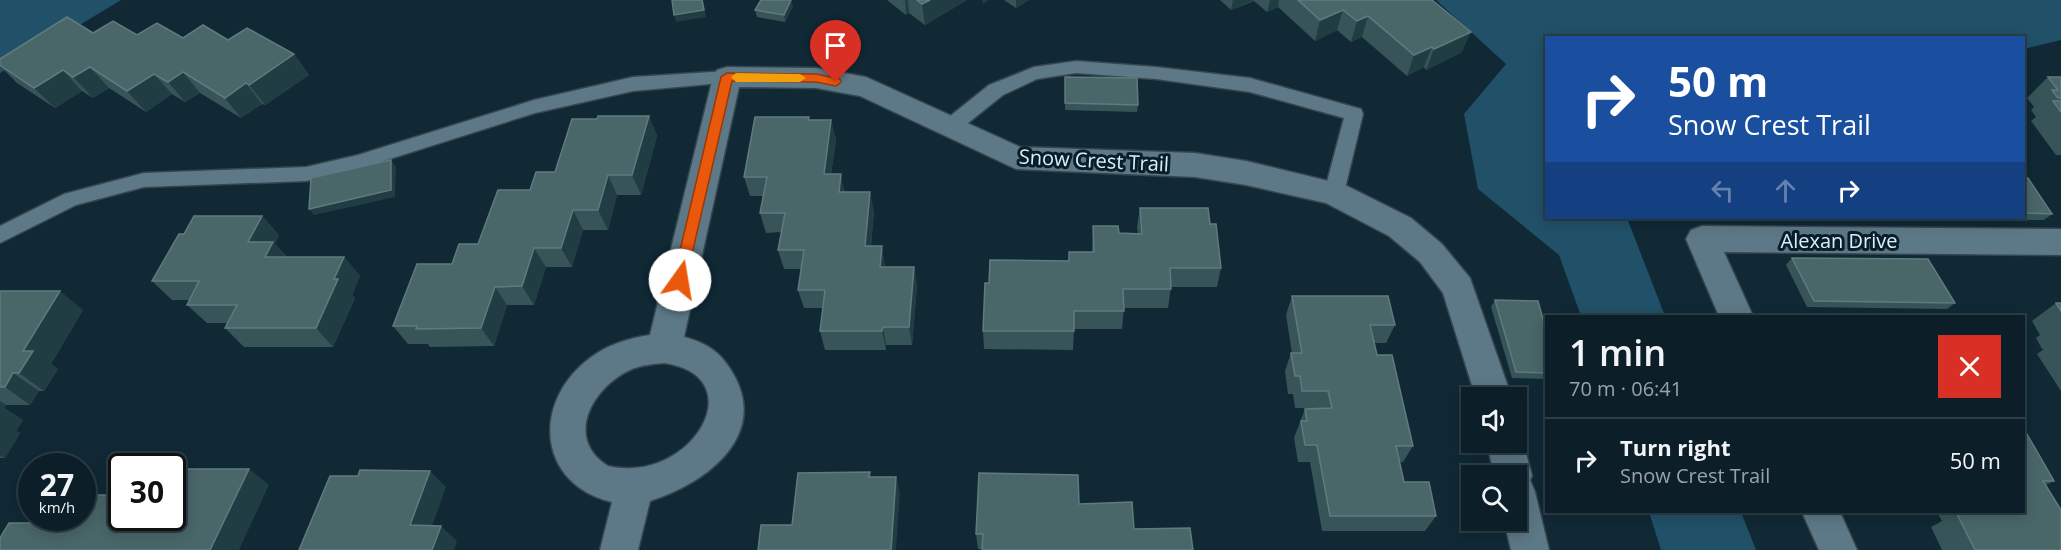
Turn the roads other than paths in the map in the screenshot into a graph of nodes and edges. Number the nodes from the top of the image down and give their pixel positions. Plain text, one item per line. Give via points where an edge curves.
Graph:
1 (727, 77) junction
2 (951, 126) junction
3 (1334, 193) junction
4 (0, 235) edge
5 (2061, 242) edge
6 (1736, 315) edge
7 (664, 348) junction
8 (1490, 387) edge
9 (634, 488) junction
10 (1821, 513) edge
11 (1525, 531) edge
12 (619, 550) edge
13 (1530, 550) edge
14 (1838, 550) edge

1 - 2 street, Snow Crest Trail via 816,78 866,87
1 - 4 lane via 633,84 534,107 358,162 306,174 144,180 71,199
1 - 7 street
2 - 3 street, Snow Crest Trail via 1016,158 1195,165
2 - 3 lane via 996,90 1034,73 1077,67 1250,85 1354,114
3 - 8 street, Snow Crest Trail via 1400,227 1431,252 1458,288
5 - 6 street, Alexan Drive via 1702,239
7 - 9 street via 688,352 708,363 721,381 726,402 722,426 710,448 688,468 663,482
7 - 9 street via 639,351 615,360 594,375 578,394 568,416 566,438 573,458 588,475 609,485
9 - 12 street
10 - 14 street
11 - 13 street

